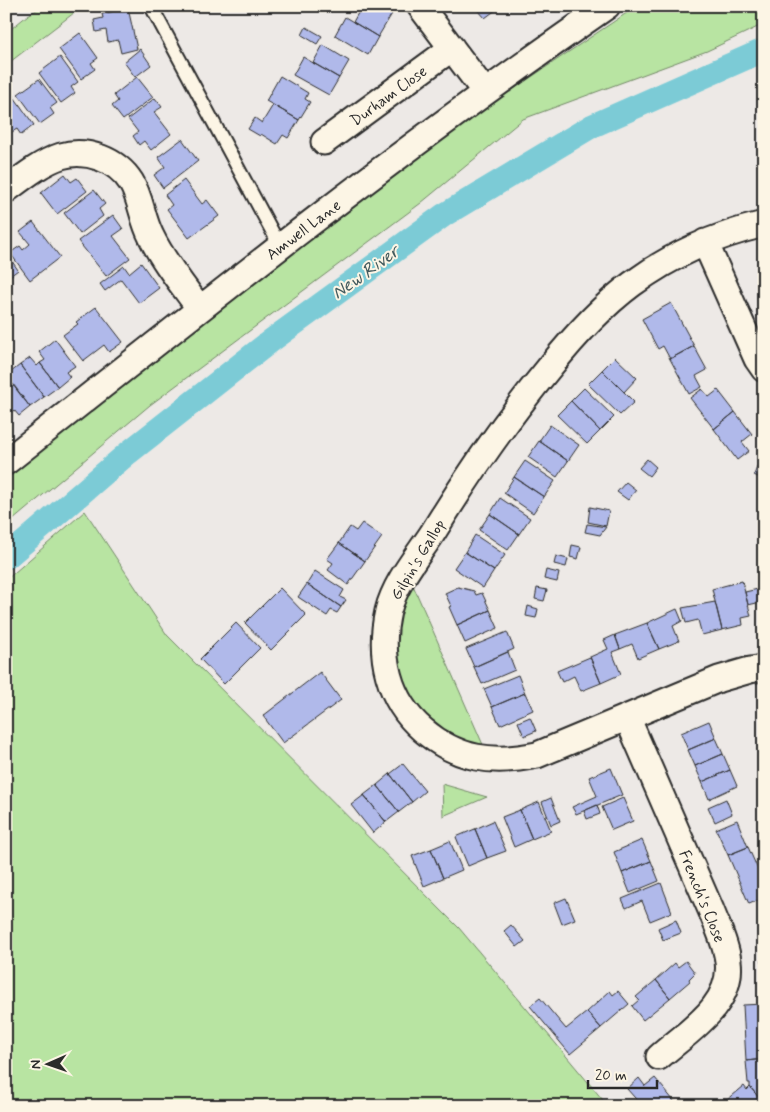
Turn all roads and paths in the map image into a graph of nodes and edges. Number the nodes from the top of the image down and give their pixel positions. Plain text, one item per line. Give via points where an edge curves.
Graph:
1 (151, 6) edge
2 (420, 6) edge
3 (597, 9) edge
4 (452, 48) junction
5 (485, 92) junction
6 (324, 142) dead end
7 (6, 190) edge
8 (764, 224) edge
9 (705, 242) junction
10 (280, 246) junction
11 (200, 308) junction
12 (764, 369) edge
13 (6, 462) edge
14 (764, 668) edge
15 (627, 717) junction
16 (659, 1057) dead end

1 - 10 lane
2 - 4 street
3 - 5 street, Amwell Lane
4 - 5 street
4 - 6 street, Durham Close
5 - 10 street, Amwell Lane
7 - 11 street via 60,156 85,154 114,164 132,183 152,239
8 - 9 street, Gilpin's Gallop
9 - 12 street
9 - 15 street, Gilpin's Gallop via 668,260 631,285 571,340 477,462 394,593 385,627 388,678 397,698 417,725 452,749 493,760 516,759 537,755
10 - 11 street, Amwell Lane
11 - 13 street, Amwell Lane
14 - 15 street, Gilpin's Gallop via 719,679
15 - 16 street, French's Close via 711,910 728,961 727,984 711,1012

